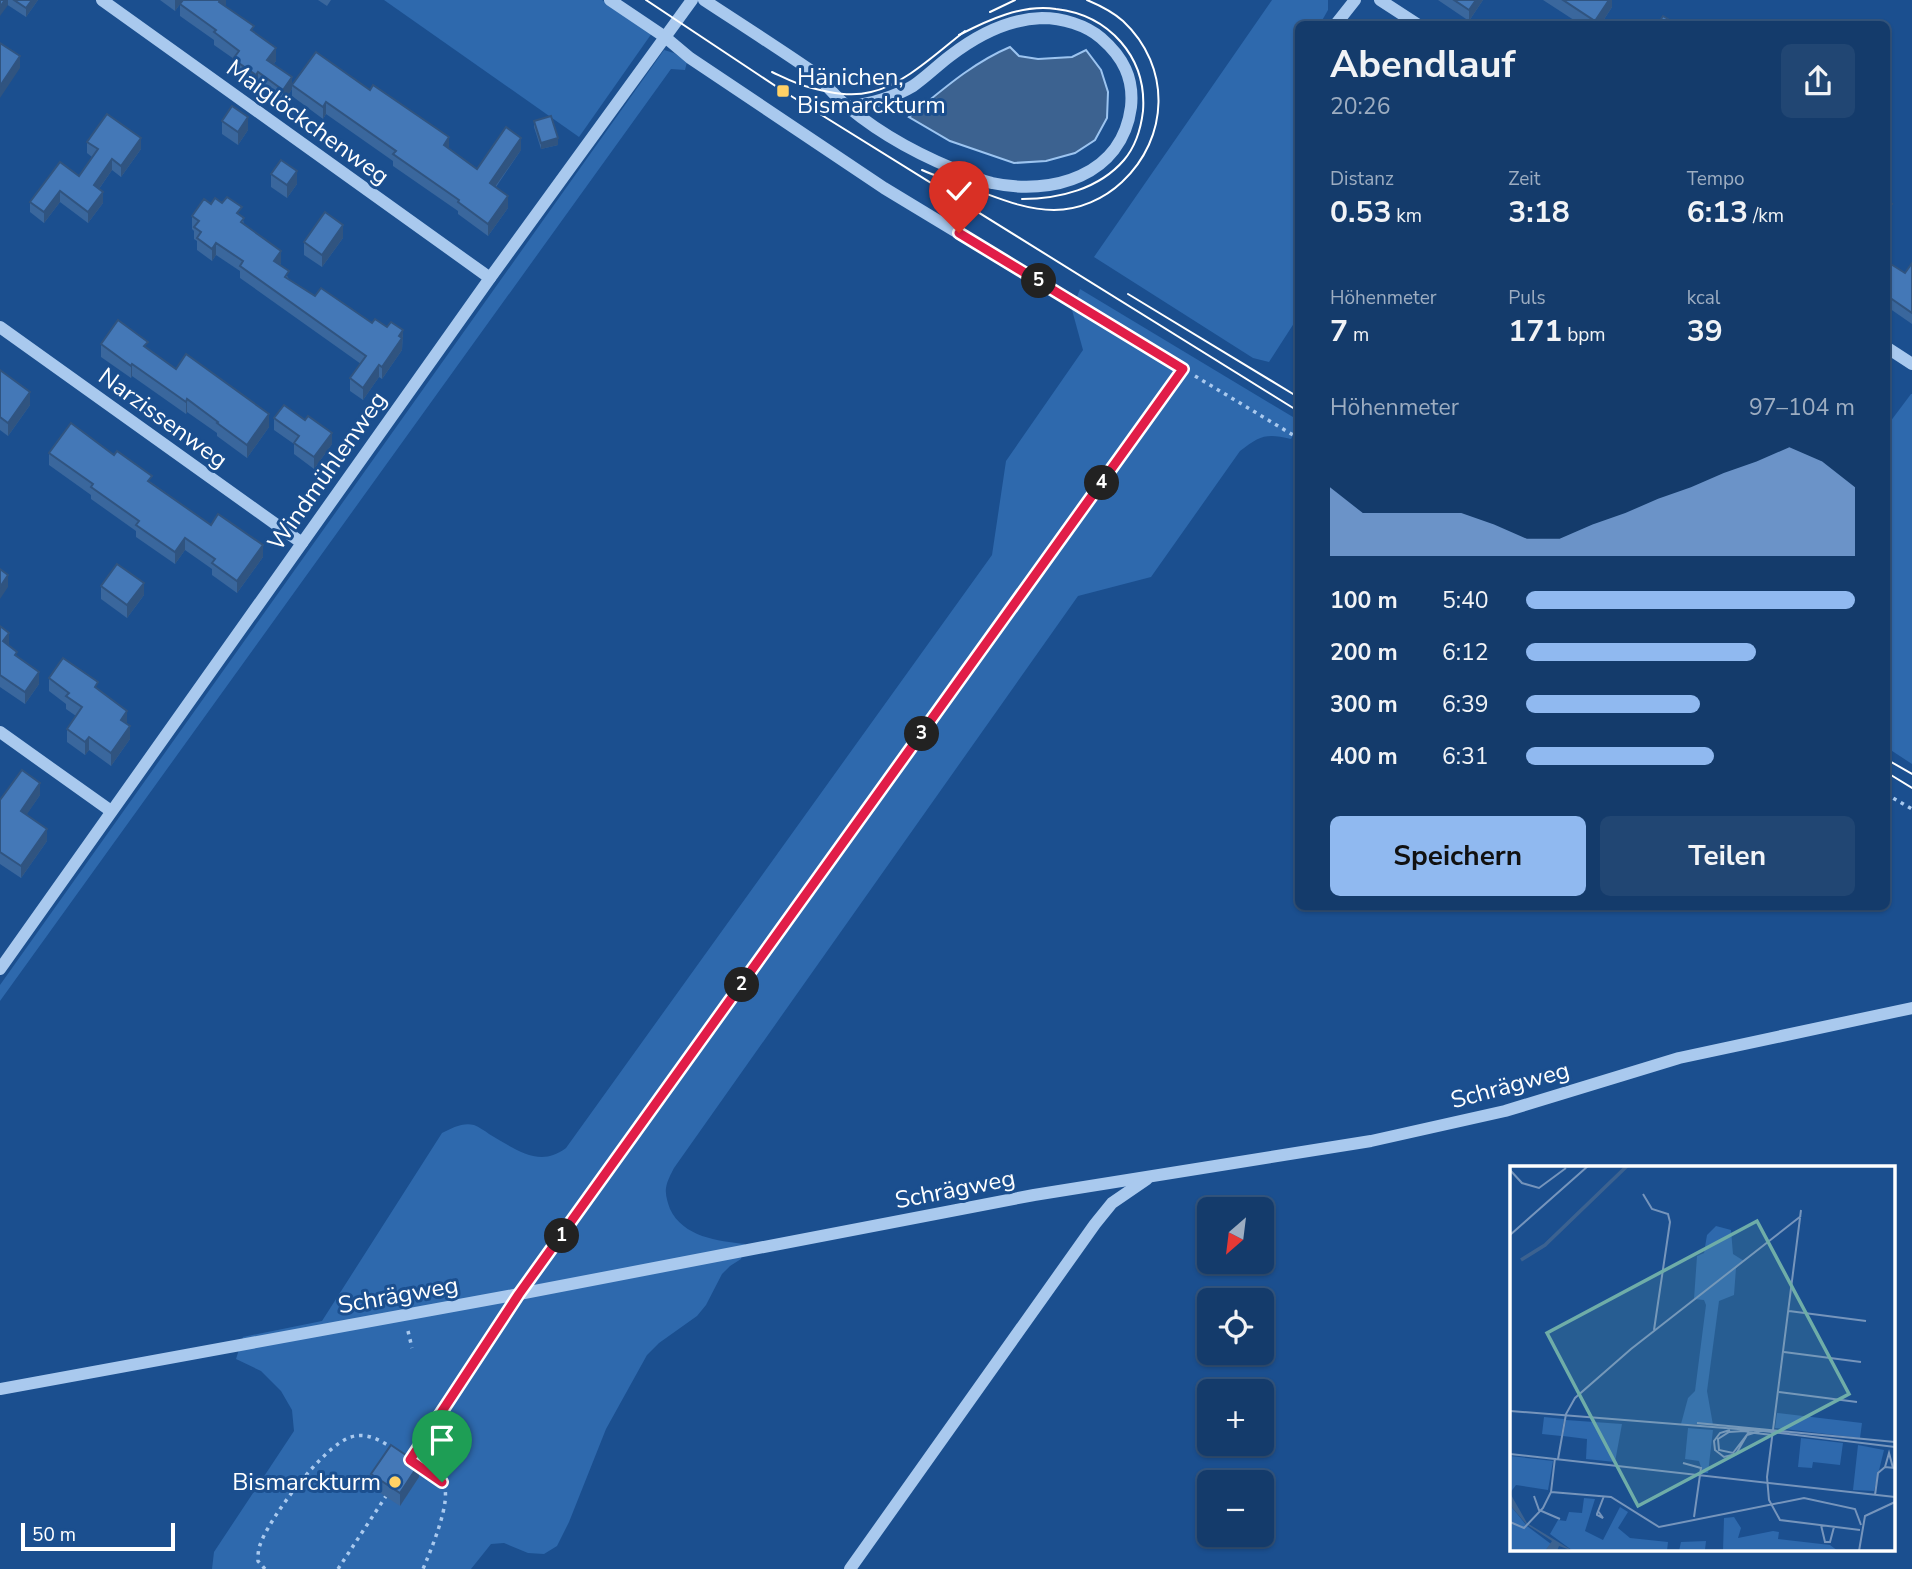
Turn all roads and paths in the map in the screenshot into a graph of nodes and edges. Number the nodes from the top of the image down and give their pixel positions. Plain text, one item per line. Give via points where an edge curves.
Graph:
1 (102, 0) edge
2 (610, 0) edge
3 (692, 0) edge
4 (704, 0) edge
5 (1355, 0) edge
6 (1380, 0) edge
7 (1338, 21) edge
8 (1412, 21) edge
9 (665, 37) junction
10 (848, 107) junction
11 (490, 278) junction
12 (0, 327) edge
13 (1890, 350) edge
14 (1912, 364) edge
15 (1183, 369) junction
16 (1295, 436) edge
17 (302, 543) junction
18 (0, 732) edge
19 (1890, 796) edge
20 (1912, 809) edge
21 (111, 811) junction
22 (0, 969) edge
23 (1912, 1007) edge
24 (1150, 1177) junction
25 (519, 1294) junction
26 (0, 1389) edge
27 (399, 1453) edge
28 (410, 1460) junction
29 (405, 1467) edge
30 (389, 1491) edge
31 (265, 1569) edge
32 (338, 1569) edge
33 (423, 1569) edge
34 (850, 1569) edge

1 - 11 street, Maiglöckchenweg
2 - 9 street
3 - 9 street, Windmühlenweg
4 - 10 street via 812,72
5 - 7 street
6 - 8 street
9 - 11 street, Windmühlenweg
9 - 15 street via 884,188
10 - 10 street via 886,99 913,85 983,34 1043,18 1071,22 1112,48 1128,71 1132,95 1128,125 1116,150 1095,169 1067,182 1031,187 992,183 943,166
11 - 17 street, Windmühlenweg
12 - 17 street, Narzissenweg
13 - 14 street
15 - 16 path
15 - 25 path
17 - 21 street, Windmühlenweg
18 - 21 street
19 - 20 path
21 - 22 street, Windmühlenweg
23 - 24 street, Schrägweg via 1679,1058 1505,1111 1371,1141
24 - 25 street, Schrägweg
24 - 34 street via 1112,1203 1095,1224
25 - 26 street, Schrägweg
25 - 28 path
27 - 31 path via 365,1436 350,1437 334,1447 274,1518 258,1548 258,1561
28 - 29 path
28 - 33 path via 442,1482 446,1491 442,1517
30 - 32 path

